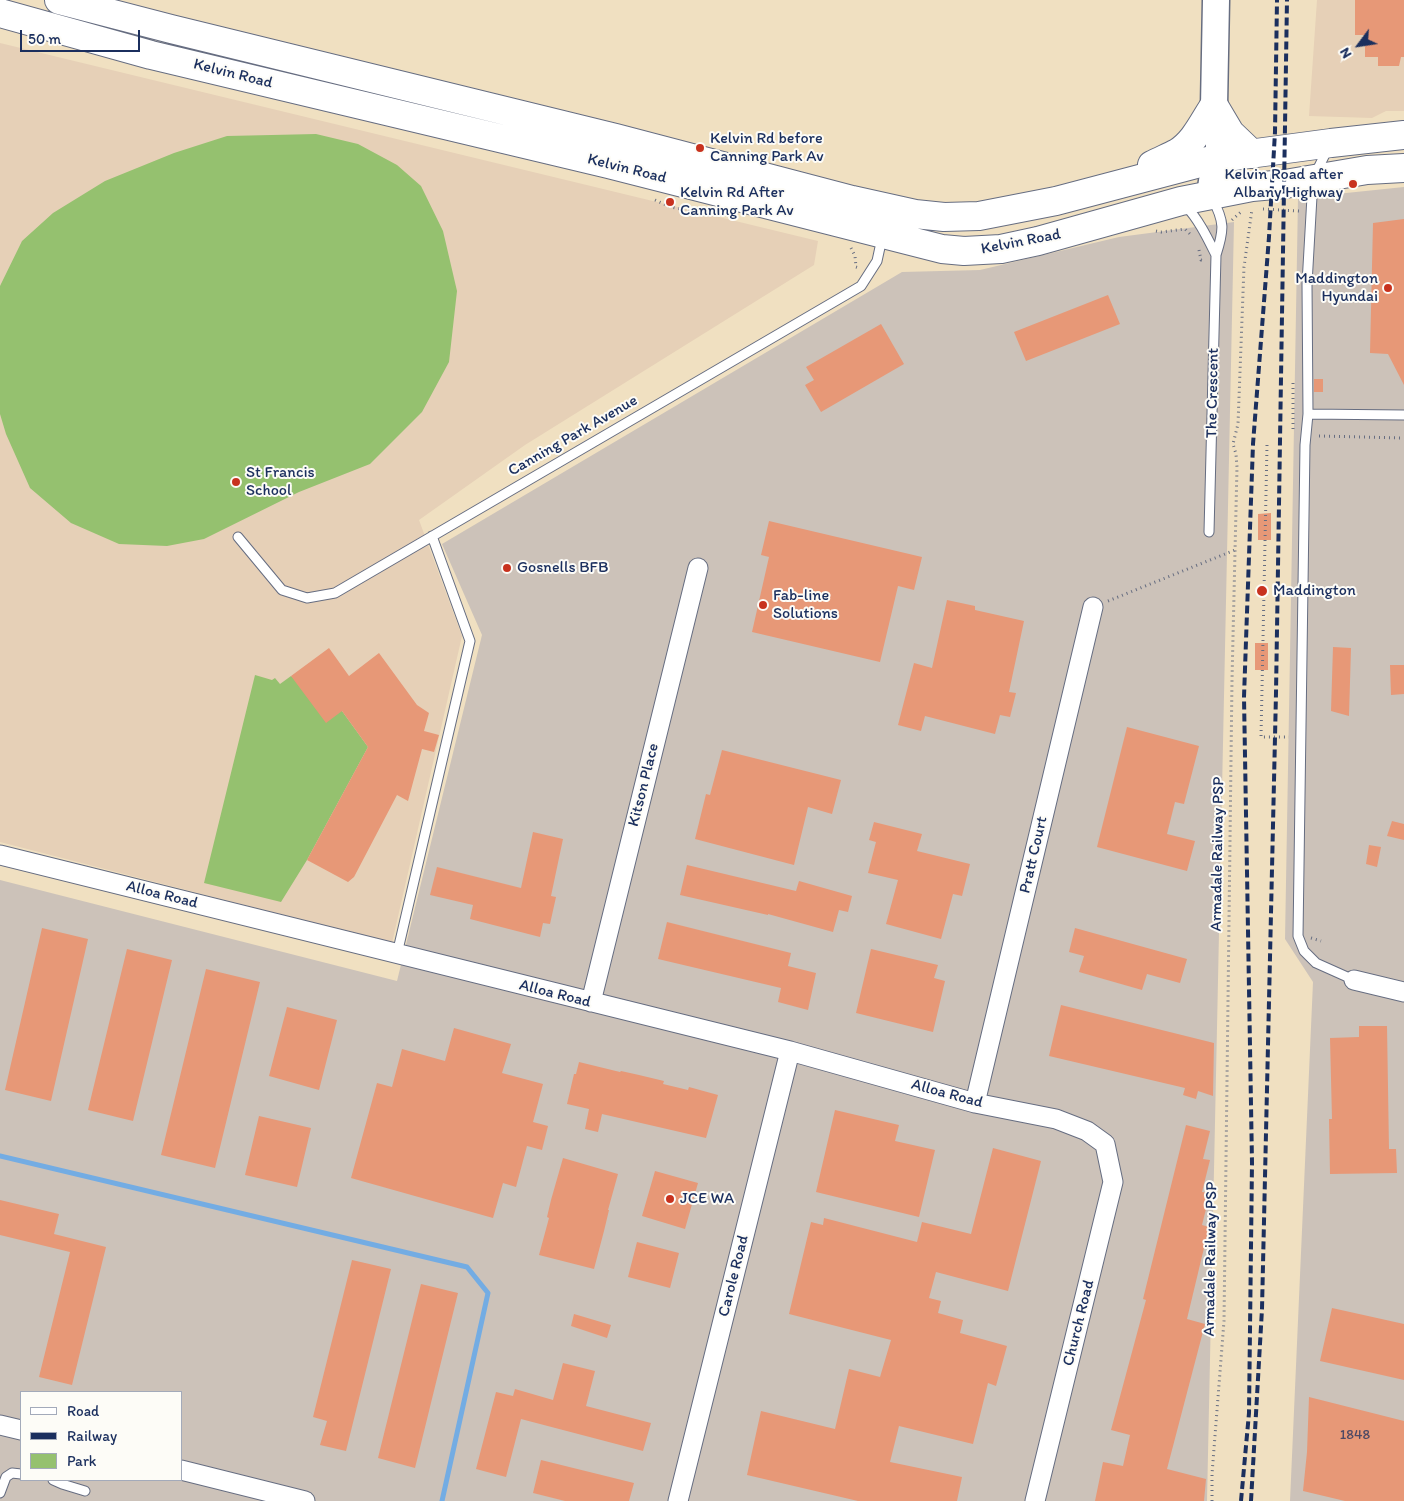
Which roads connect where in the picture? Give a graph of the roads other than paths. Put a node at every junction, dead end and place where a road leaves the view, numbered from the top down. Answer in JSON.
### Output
{"nodes":[{"id":1,"x":58,"y":0,"type":"edge"},
{"id":2,"x":1216,"y":0,"type":"edge"},
{"id":3,"x":1,"y":14,"type":"edge"},
{"id":4,"x":1214,"y":106,"type":"junction"},
{"id":5,"x":1404,"y":135,"type":"edge"},
{"id":6,"x":616,"y":138,"type":"junction"},
{"id":7,"x":1331,"y":143,"type":"junction"},
{"id":8,"x":1252,"y":154,"type":"junction"},
{"id":9,"x":1219,"y":158,"type":"junction"},
{"id":10,"x":608,"y":164,"type":"junction"},
{"id":11,"x":1404,"y":168,"type":"edge"},
{"id":12,"x":1314,"y":179,"type":"junction"},
{"id":13,"x":1128,"y":182,"type":"junction"},
{"id":14,"x":1210,"y":195,"type":"junction"},
{"id":15,"x":1181,"y":201,"type":"junction"},
{"id":16,"x":886,"y":221,"type":"junction"},
{"id":17,"x":1216,"y":255,"type":"junction"},
{"id":18,"x":1308,"y":414,"type":"junction"},
{"id":19,"x":1404,"y":415,"type":"edge"},
{"id":20,"x":1209,"y":532,"type":"dead end"},
{"id":21,"x":432,"y":536,"type":"junction"},
{"id":22,"x":238,"y":537,"type":"dead end"},
{"id":23,"x":698,"y":568,"type":"dead end"},
{"id":24,"x":1093,"y":607,"type":"road end"},
{"id":25,"x":0,"y":855,"type":"edge"},
{"id":26,"x":397,"y":954,"type":"junction"},
{"id":27,"x":1354,"y":980,"type":"joint"},
{"id":28,"x":1404,"y":992,"type":"edge"},
{"id":29,"x":591,"y":1002,"type":"junction"},
{"id":30,"x":790,"y":1051,"type":"junction"},
{"id":31,"x":975,"y":1103,"type":"junction"},
{"id":32,"x":1105,"y":1144,"type":"joint"},
{"id":33,"x":0,"y":1425,"type":"edge"},
{"id":34,"x":20,"y":1430,"type":"edge"},
{"id":35,"x":182,"y":1470,"type":"edge"},
{"id":36,"x":20,"y":1474,"type":"edge"},
{"id":37,"x":55,"y":1481,"type":"edge"},
{"id":38,"x":85,"y":1491,"type":"dead end"},
{"id":39,"x":0,"y":1493,"type":"edge"},
{"id":40,"x":305,"y":1501,"type":"edge"},
{"id":41,"x":678,"y":1501,"type":"edge"},
{"id":42,"x":1035,"y":1501,"type":"edge"}],
"edges":[{"from":1,"to":6,"type":"main road","name":"Kelvin Road"},
{"from":2,"to":4,"type":"main road"},
{"from":3,"to":10,"type":"main road","name":"Kelvin Road"},
{"from":4,"to":8,"type":"main road"},
{"from":4,"to":9,"type":"main road"},
{"from":4,"to":13,"type":"main road"},
{"from":5,"to":7,"type":"main road","name":"Kelvin Road"},
{"from":6,"to":10,"type":"main road"},
{"from":6,"to":16,"type":"main road","name":"Kelvin Road"},
{"from":7,"to":8,"type":"main road","name":"Kelvin Road"},
{"from":7,"to":12,"type":"lane"},
{"from":8,"to":9,"type":"main road","name":"Kelvin Road"},
{"from":9,"to":13,"type":"main road","name":"Kelvin Road"},
{"from":9,"to":14,"type":"main road"},
{"from":10,"to":16,"type":"main road","name":"Kelvin Road"},
{"from":11,"to":12,"type":"main road","name":"Kelvin Road"},
{"from":12,"to":14,"type":"main road","name":"Kelvin Road"},
{"from":12,"to":18,"type":"lane"},
{"from":13,"to":14,"type":"main road"},
{"from":13,"to":16,"type":"main road","name":"Kelvin Road"},
{"from":14,"to":15,"type":"main road","name":"Kelvin Road"},
{"from":14,"to":17,"type":"lane","name":"The Crescent"},
{"from":15,"to":16,"type":"main road","name":"Kelvin Road"},
{"from":15,"to":17,"type":"lane","name":"The Crescent"},
{"from":16,"to":21,"type":"lane","name":"Canning Park Avenue"},
{"from":17,"to":20,"type":"lane","name":"The Crescent"},
{"from":18,"to":19,"type":"lane"},
{"from":18,"to":27,"type":"lane"},
{"from":21,"to":22,"type":"lane","name":"Canning Park Avenue"},
{"from":21,"to":26,"type":"lane"},
{"from":23,"to":29,"type":"street","name":"Kitson Place"},
{"from":24,"to":31,"type":"street","name":"Pratt Court"},
{"from":25,"to":26,"type":"street","name":"Alloa Road"},
{"from":26,"to":29,"type":"street","name":"Alloa Road"},
{"from":27,"to":28,"type":"street"},
{"from":29,"to":30,"type":"street","name":"Alloa Road"},
{"from":30,"to":31,"type":"street","name":"Alloa Road"},
{"from":30,"to":41,"type":"street","name":"Carole Road"},
{"from":31,"to":32,"type":"street","name":"Alloa Road"},
{"from":32,"to":42,"type":"street","name":"Church Road"},
{"from":33,"to":34,"type":"street"},
{"from":35,"to":40,"type":"street"},
{"from":36,"to":39,"type":"lane"},
{"from":37,"to":38,"type":"lane"}]}
